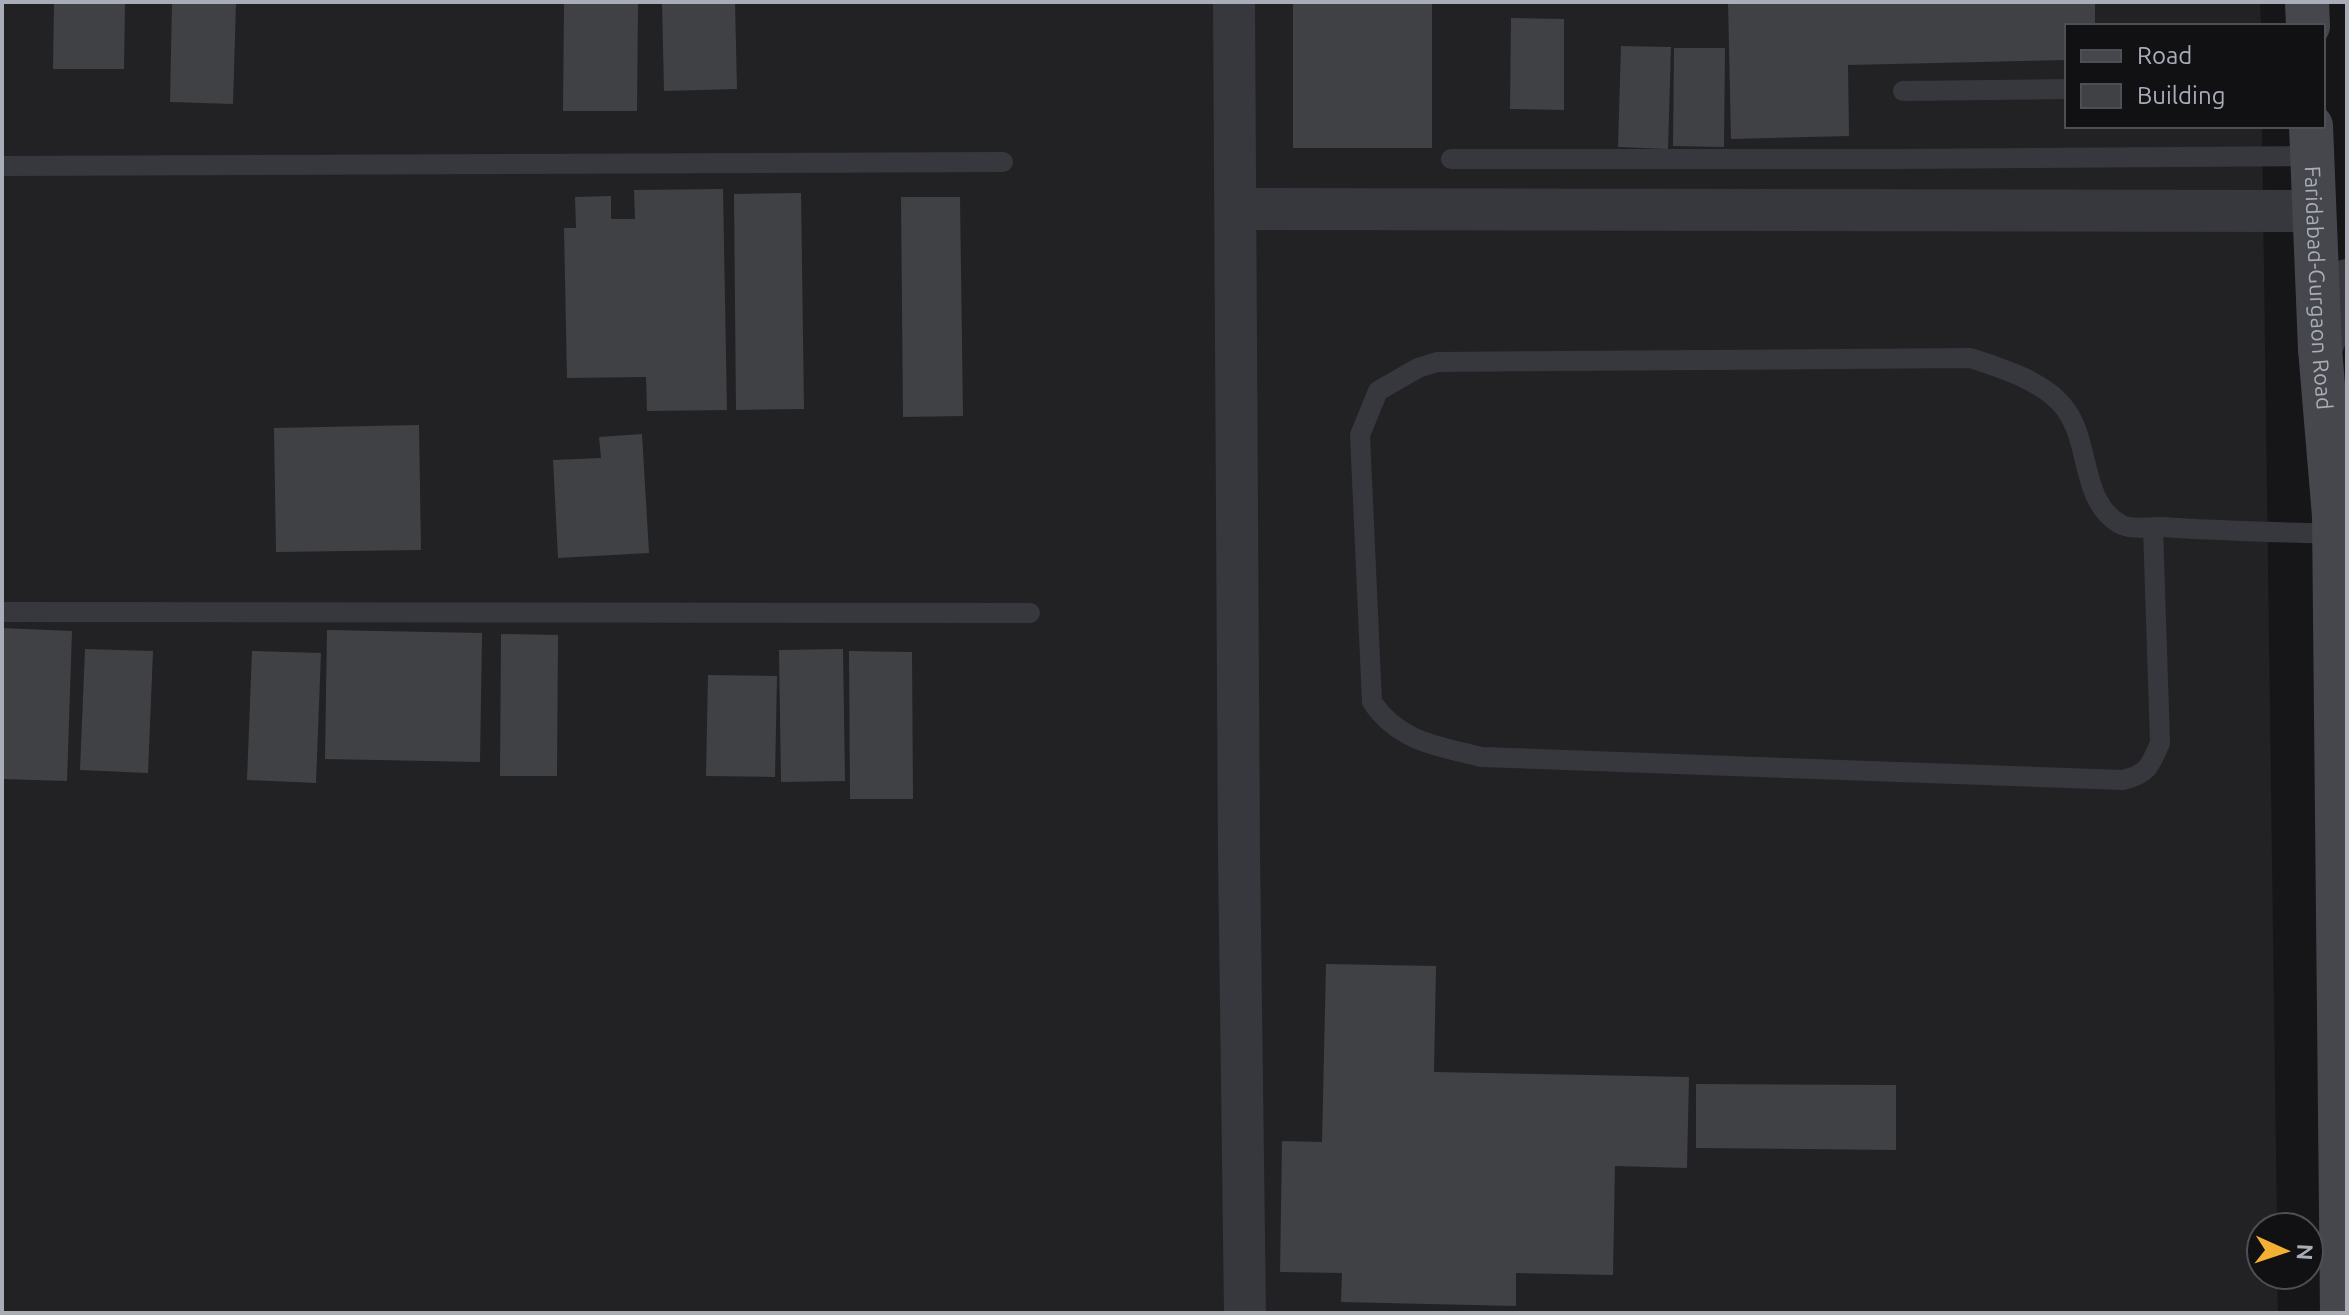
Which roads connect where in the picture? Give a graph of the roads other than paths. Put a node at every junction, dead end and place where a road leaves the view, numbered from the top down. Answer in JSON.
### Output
{"nodes":[{"id":1,"x":1234,"y":2,"type":"edge"},
{"id":2,"x":2307,"y":2,"type":"edge"},
{"id":3,"x":2308,"y":24,"type":"edge"},
{"id":4,"x":2065,"y":89,"type":"edge"},
{"id":5,"x":1903,"y":91,"type":"dead end"},
{"id":6,"x":2312,"y":141,"type":"edge"},
{"id":7,"x":1451,"y":159,"type":"dead end"},
{"id":8,"x":1003,"y":162,"type":"dead end"},
{"id":9,"x":2,"y":166,"type":"edge"},
{"id":10,"x":1236,"y":209,"type":"junction"},
{"id":11,"x":2314,"y":211,"type":"junction"},
{"id":12,"x":2347,"y":281,"type":"edge"},
{"id":13,"x":2320,"y":349,"type":"junction"},
{"id":14,"x":2153,"y":527,"type":"junction"},
{"id":15,"x":2334,"y":534,"type":"junction"},
{"id":16,"x":2,"y":612,"type":"edge"},
{"id":17,"x":1030,"y":613,"type":"dead end"},
{"id":18,"x":1245,"y":1313,"type":"edge"},
{"id":19,"x":2342,"y":1313,"type":"edge"}],
"edges":[{"from":1,"to":10,"type":"street"},
{"from":2,"to":3,"type":"main road"},
{"from":4,"to":5,"type":"lane"},
{"from":6,"to":7,"type":"lane"},
{"from":6,"to":11,"type":"main road","name":"Faridabad-Gurgaon Road"},
{"from":8,"to":9,"type":"lane"},
{"from":10,"to":11,"type":"street"},
{"from":10,"to":18,"type":"street"},
{"from":11,"to":13,"type":"main road","name":"Faridabad-Gurgaon Road"},
{"from":12,"to":13,"type":"street"},
{"from":13,"to":15,"type":"main road","name":"Faridabad-Gurgaon Road"},
{"from":14,"to":14,"type":"lane"},
{"from":14,"to":15,"type":"lane"},
{"from":15,"to":19,"type":"main road","name":"Faridabad-Gurgaon Road"},
{"from":16,"to":17,"type":"lane"}]}
